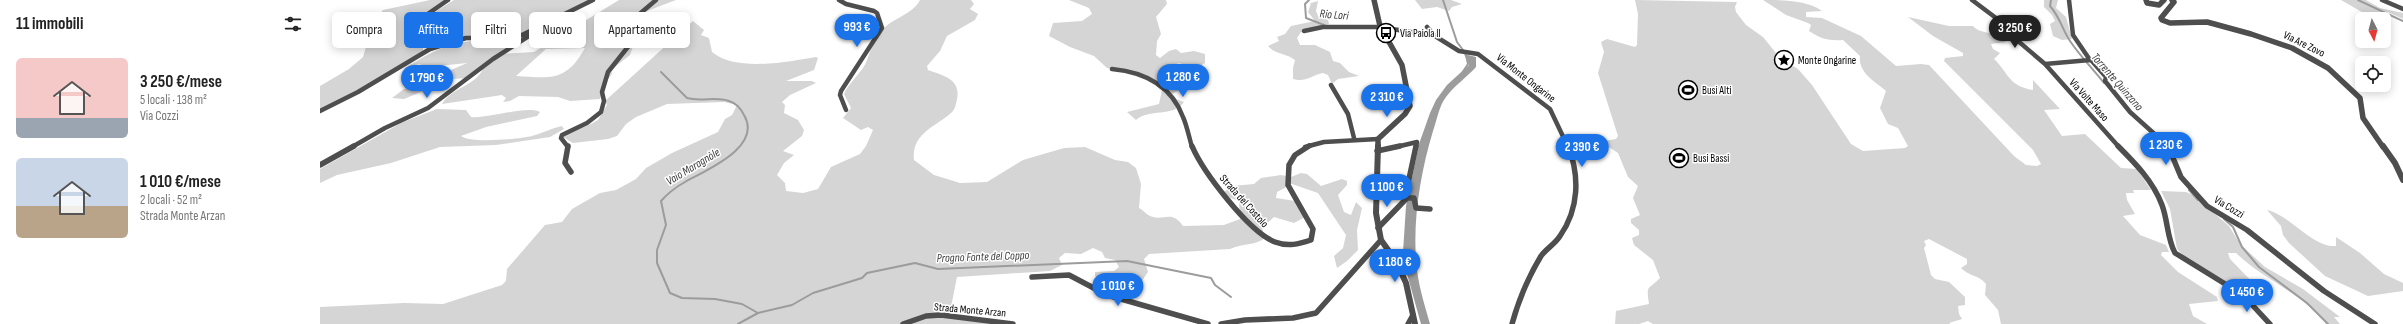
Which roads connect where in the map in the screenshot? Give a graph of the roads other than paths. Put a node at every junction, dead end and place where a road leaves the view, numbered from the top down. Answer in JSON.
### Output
{"nodes":[{"id":1,"x":448,"y":0,"type":"edge"},
{"id":2,"x":593,"y":0,"type":"edge"},
{"id":3,"x":656,"y":0,"type":"edge"},
{"id":4,"x":839,"y":0,"type":"edge"},
{"id":5,"x":1374,"y":0,"type":"edge"},
{"id":6,"x":1972,"y":0,"type":"edge"},
{"id":7,"x":2069,"y":0,"type":"edge"},
{"id":8,"x":2146,"y":0,"type":"edge"},
{"id":9,"x":2164,"y":0,"type":"edge"},
{"id":10,"x":2172,"y":0,"type":"edge"},
{"id":11,"x":2382,"y":0,"type":"edge"},
{"id":12,"x":2403,"y":9,"type":"edge"},
{"id":13,"x":570,"y":12,"type":"edge"},
{"id":14,"x":1380,"y":27,"type":"junction"},
{"id":15,"x":1427,"y":27,"type":"dead end"},
{"id":16,"x":1304,"y":31,"type":"dead end"},
{"id":17,"x":529,"y":32,"type":"edge"},
{"id":18,"x":529,"y":34,"type":"edge"},
{"id":19,"x":1435,"y":36,"type":"junction"},
{"id":20,"x":430,"y":49,"type":"junction"},
{"id":21,"x":2090,"y":60,"type":"junction"},
{"id":22,"x":2045,"y":64,"type":"junction"},
{"id":23,"x":1112,"y":69,"type":"dead end"},
{"id":24,"x":1331,"y":85,"type":"dead end"},
{"id":25,"x":846,"y":110,"type":"dead end"},
{"id":26,"x":320,"y":111,"type":"edge"},
{"id":27,"x":1354,"y":138,"type":"junction"},
{"id":28,"x":1378,"y":139,"type":"junction"},
{"id":29,"x":1377,"y":151,"type":"junction"},
{"id":30,"x":320,"y":166,"type":"edge"},
{"id":31,"x":571,"y":172,"type":"dead end"},
{"id":32,"x":2403,"y":180,"type":"edge"},
{"id":33,"x":1406,"y":193,"type":"dead end"},
{"id":34,"x":1430,"y":210,"type":"dead end"},
{"id":35,"x":1378,"y":228,"type":"junction"},
{"id":36,"x":1381,"y":240,"type":"junction"},
{"id":37,"x":1032,"y":277,"type":"dead end"},
{"id":38,"x":1413,"y":315,"type":"junction"},
{"id":39,"x":903,"y":324,"type":"edge"},
{"id":40,"x":1013,"y":324,"type":"edge"},
{"id":41,"x":1208,"y":324,"type":"edge"},
{"id":42,"x":1221,"y":324,"type":"edge"},
{"id":43,"x":1277,"y":324,"type":"edge"},
{"id":44,"x":1408,"y":324,"type":"edge"},
{"id":45,"x":1415,"y":324,"type":"edge"},
{"id":46,"x":1512,"y":324,"type":"edge"},
{"id":47,"x":2270,"y":324,"type":"edge"},
{"id":48,"x":2375,"y":324,"type":"edge"}],
"edges":[{"from":1,"to":20,"type":"street"},
{"from":2,"to":13,"type":"street"},
{"from":3,"to":31,"type":"street"},
{"from":4,"to":25,"type":"street"},
{"from":5,"to":14,"type":"street"},
{"from":6,"to":22,"type":"street"},
{"from":7,"to":21,"type":"street","name":"Via Cozzi"},
{"from":8,"to":9,"type":"street"},
{"from":10,"to":32,"type":"street","name":"Via Are Zovo"},
{"from":11,"to":12,"type":"street"},
{"from":14,"to":16,"type":"street","name":"Via Monte Ongarine"},
{"from":14,"to":19,"type":"street","name":"Via Monte Ongarine"},
{"from":14,"to":28,"type":"street"},
{"from":15,"to":19,"type":"street"},
{"from":17,"to":20,"type":"street"},
{"from":18,"to":30,"type":"street"},
{"from":19,"to":46,"type":"street","name":"Via Monte Ongarine"},
{"from":20,"to":26,"type":"street"},
{"from":21,"to":22,"type":"street"},
{"from":21,"to":48,"type":"street","name":"Via Cozzi"},
{"from":22,"to":47,"type":"street","name":"Via Volte Maso"},
{"from":23,"to":27,"type":"street","name":"Strada del Costolo"},
{"from":24,"to":27,"type":"street"},
{"from":27,"to":28,"type":"street","name":"Strada del Costolo"},
{"from":28,"to":29,"type":"street"},
{"from":29,"to":33,"type":"street"},
{"from":29,"to":35,"type":"street"},
{"from":34,"to":35,"type":"street"},
{"from":35,"to":36,"type":"street"},
{"from":36,"to":38,"type":"street"},
{"from":36,"to":43,"type":"street"},
{"from":37,"to":41,"type":"street"},
{"from":38,"to":44,"type":"street"},
{"from":38,"to":45,"type":"street"},
{"from":39,"to":40,"type":"street","name":"Strada Monte Arzan"},
{"from":42,"to":43,"type":"street"}]}
